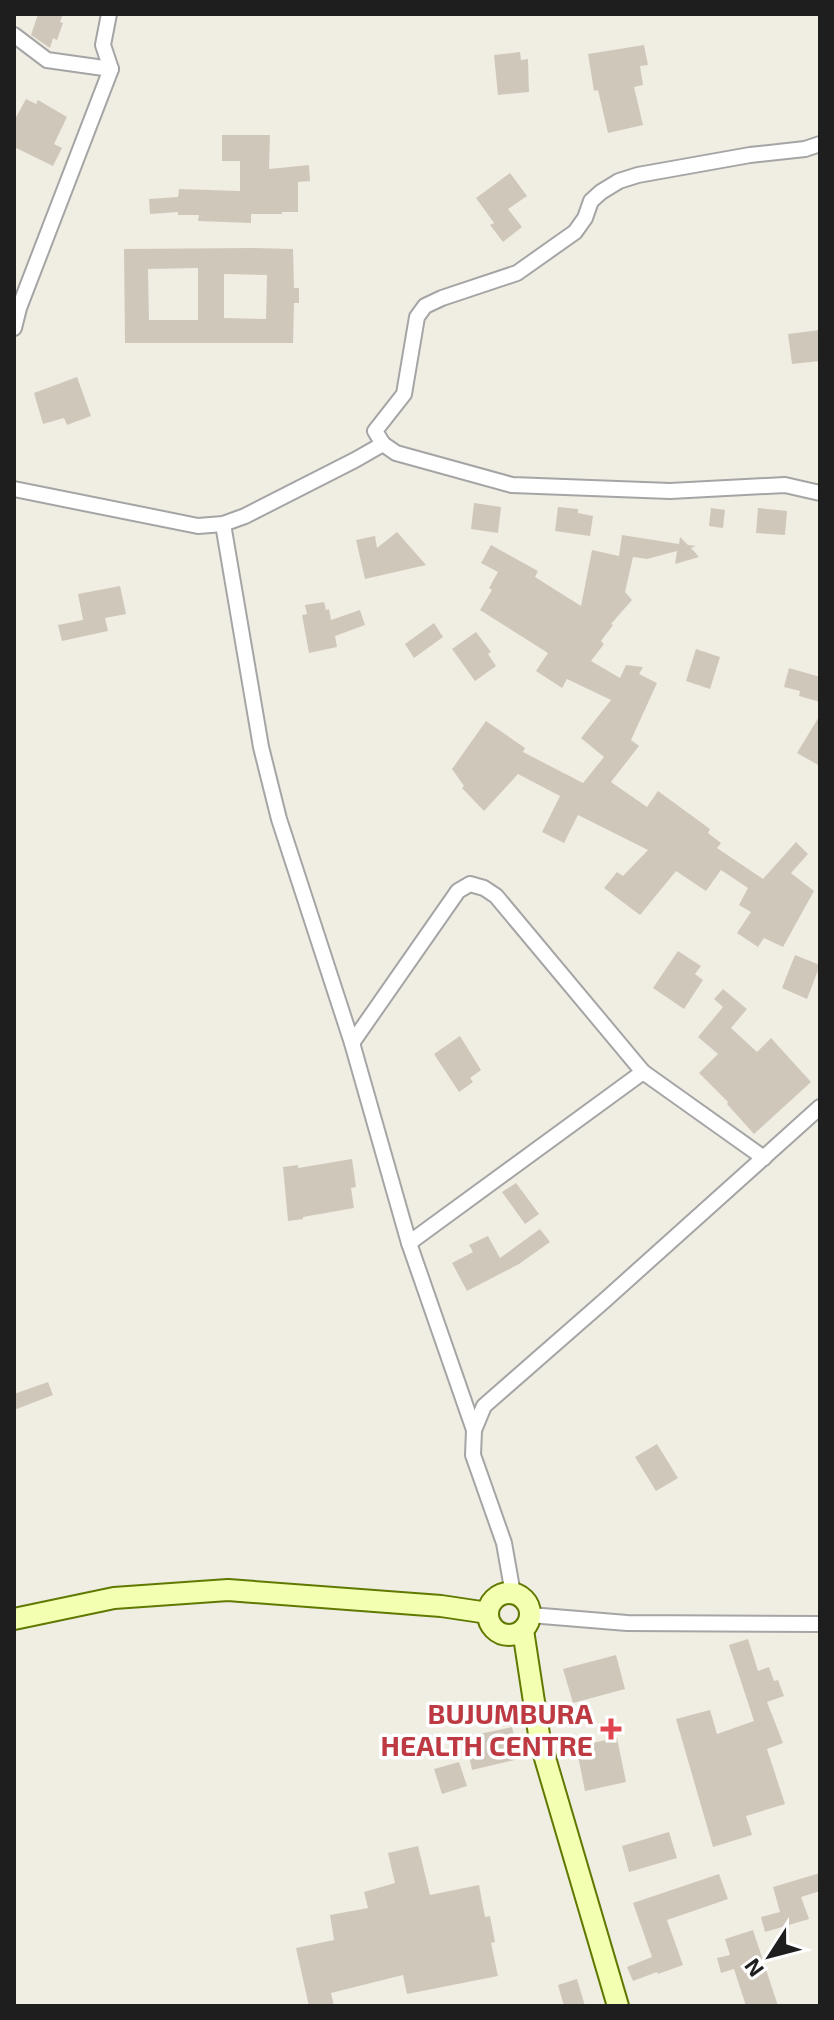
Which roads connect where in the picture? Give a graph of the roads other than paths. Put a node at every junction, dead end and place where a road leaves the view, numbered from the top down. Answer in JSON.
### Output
{"nodes":[{"id":1,"x":109,"y":14,"type":"edge"},
{"id":2,"x":14,"y":35,"type":"edge"},
{"id":3,"x":111,"y":69,"type":"junction"},
{"id":4,"x":820,"y":144,"type":"edge"},
{"id":5,"x":14,"y":328,"type":"edge"},
{"id":6,"x":383,"y":444,"type":"junction"},
{"id":7,"x":14,"y":489,"type":"edge"},
{"id":8,"x":820,"y":493,"type":"edge"},
{"id":9,"x":223,"y":524,"type":"junction"},
{"id":10,"x":352,"y":1043,"type":"junction"},
{"id":11,"x":643,"y":1072,"type":"junction"},
{"id":12,"x":820,"y":1107,"type":"edge"},
{"id":13,"x":764,"y":1158,"type":"junction"},
{"id":14,"x":409,"y":1243,"type":"junction"},
{"id":15,"x":474,"y":1430,"type":"junction"},
{"id":16,"x":513,"y":1594,"type":"junction"},
{"id":17,"x":488,"y":1613,"type":"junction"},
{"id":18,"x":14,"y":1619,"type":"edge"},
{"id":19,"x":526,"y":1622,"type":"junction"},
{"id":20,"x":820,"y":1624,"type":"edge"},
{"id":21,"x":618,"y":2006,"type":"edge"}],
"edges":[{"from":1,"to":3,"type":"street"},
{"from":2,"to":3,"type":"street"},
{"from":3,"to":5,"type":"street"},
{"from":4,"to":6,"type":"street"},
{"from":6,"to":8,"type":"street"},
{"from":6,"to":9,"type":"street"},
{"from":7,"to":9,"type":"street"},
{"from":9,"to":10,"type":"street"},
{"from":10,"to":11,"type":"street"},
{"from":10,"to":14,"type":"street"},
{"from":11,"to":13,"type":"street"},
{"from":11,"to":14,"type":"street"},
{"from":12,"to":13,"type":"street"},
{"from":13,"to":15,"type":"street"},
{"from":14,"to":15,"type":"street"},
{"from":15,"to":16,"type":"street"},
{"from":16,"to":17,"type":"street"},
{"from":16,"to":19,"type":"street"},
{"from":17,"to":18,"type":"street"},
{"from":17,"to":19,"type":"street"},
{"from":19,"to":20,"type":"street"},
{"from":19,"to":21,"type":"street"}]}
